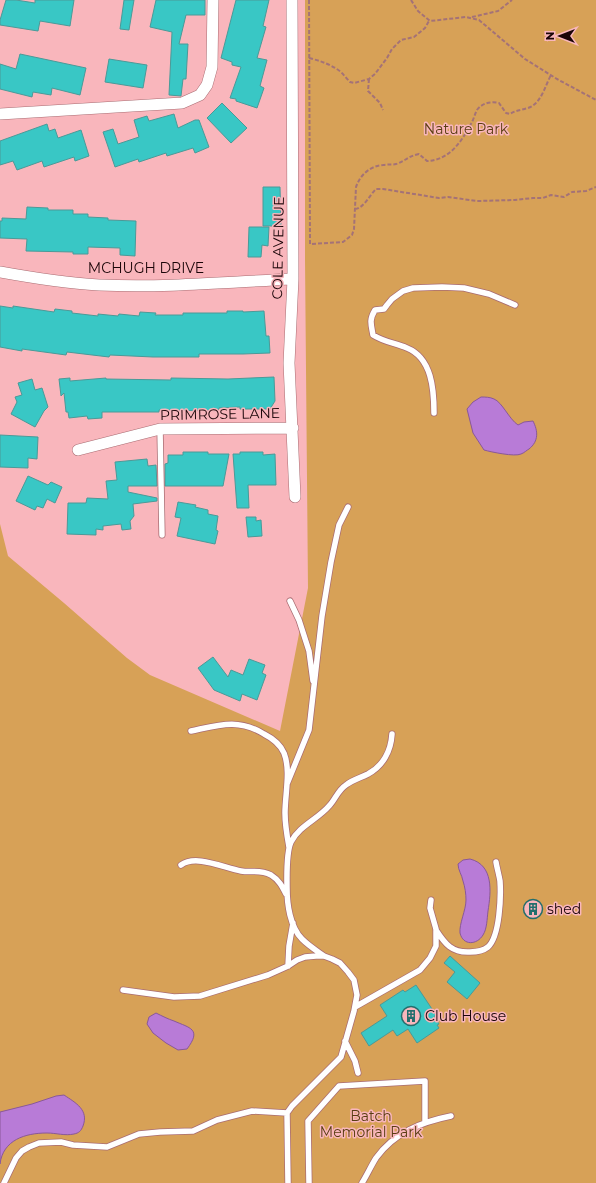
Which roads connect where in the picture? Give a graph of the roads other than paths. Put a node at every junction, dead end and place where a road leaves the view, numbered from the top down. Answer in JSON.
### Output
{"nodes":[{"id":1,"x":213,"y":0,"type":"edge"},
{"id":2,"x":292,"y":0,"type":"edge"},
{"id":3,"x":0,"y":114,"type":"edge"},
{"id":4,"x":0,"y":272,"type":"edge"},
{"id":5,"x":293,"y":280,"type":"junction"},
{"id":6,"x":515,"y":305,"type":"dead end"},
{"id":7,"x":434,"y":413,"type":"dead end"},
{"id":8,"x":293,"y":428,"type":"junction"},
{"id":9,"x":160,"y":429,"type":"junction"},
{"id":10,"x":78,"y":450,"type":"dead end"},
{"id":11,"x":295,"y":497,"type":"dead end"},
{"id":12,"x":348,"y":507,"type":"dead end"},
{"id":13,"x":162,"y":535,"type":"dead end"},
{"id":14,"x":290,"y":601,"type":"dead end"},
{"id":15,"x":314,"y":687,"type":"junction"},
{"id":16,"x":190,"y":731,"type":"dead end"},
{"id":17,"x":392,"y":734,"type":"dead end"},
{"id":18,"x":287,"y":784,"type":"junction"},
{"id":19,"x":290,"y":849,"type":"junction"},
{"id":20,"x":496,"y":862,"type":"dead end"},
{"id":21,"x":181,"y":865,"type":"dead end"},
{"id":22,"x":287,"y":896,"type":"junction"},
{"id":23,"x":431,"y":900,"type":"dead end"},
{"id":24,"x":293,"y":922,"type":"junction"},
{"id":25,"x":436,"y":929,"type":"junction"},
{"id":26,"x":324,"y":956,"type":"junction"},
{"id":27,"x":288,"y":966,"type":"junction"},
{"id":28,"x":123,"y":990,"type":"dead end"},
{"id":29,"x":355,"y":1007,"type":"junction"},
{"id":30,"x":345,"y":1041,"type":"junction"},
{"id":31,"x":358,"y":1073,"type":"dead end"},
{"id":32,"x":287,"y":1113,"type":"junction"},
{"id":33,"x":450,"y":1116,"type":"dead end"},
{"id":34,"x":425,"y":1123,"type":"junction"},
{"id":35,"x":4,"y":1183,"type":"edge"},
{"id":36,"x":288,"y":1183,"type":"edge"},
{"id":37,"x":309,"y":1183,"type":"edge"},
{"id":38,"x":362,"y":1183,"type":"edge"}],
"edges":[{"from":1,"to":3,"type":"street"},
{"from":2,"to":5,"type":"street","name":"COLE AVENUE"},
{"from":4,"to":5,"type":"street","name":"MCHUGH DRIVE"},
{"from":5,"to":8,"type":"street","name":"COLE AVENUE"},
{"from":6,"to":7,"type":"lane"},
{"from":8,"to":9,"type":"street","name":"PRIMROSE LANE"},
{"from":8,"to":11,"type":"street","name":"COLE AVENUE"},
{"from":9,"to":10,"type":"street","name":"PRIMROSE LANE"},
{"from":9,"to":13,"type":"lane"},
{"from":12,"to":15,"type":"lane"},
{"from":14,"to":15,"type":"lane"},
{"from":15,"to":18,"type":"lane"},
{"from":16,"to":18,"type":"lane"},
{"from":17,"to":19,"type":"lane"},
{"from":18,"to":19,"type":"lane"},
{"from":19,"to":22,"type":"lane"},
{"from":20,"to":25,"type":"lane"},
{"from":21,"to":22,"type":"lane"},
{"from":22,"to":24,"type":"lane"},
{"from":23,"to":25,"type":"lane"},
{"from":24,"to":26,"type":"lane"},
{"from":24,"to":27,"type":"lane"},
{"from":25,"to":29,"type":"lane"},
{"from":26,"to":27,"type":"lane"},
{"from":26,"to":29,"type":"lane"},
{"from":27,"to":28,"type":"lane"},
{"from":29,"to":30,"type":"lane"},
{"from":30,"to":31,"type":"lane"},
{"from":30,"to":32,"type":"lane"},
{"from":32,"to":35,"type":"lane"},
{"from":32,"to":36,"type":"lane"},
{"from":33,"to":34,"type":"lane"},
{"from":34,"to":37,"type":"lane"},
{"from":34,"to":38,"type":"lane"}]}
